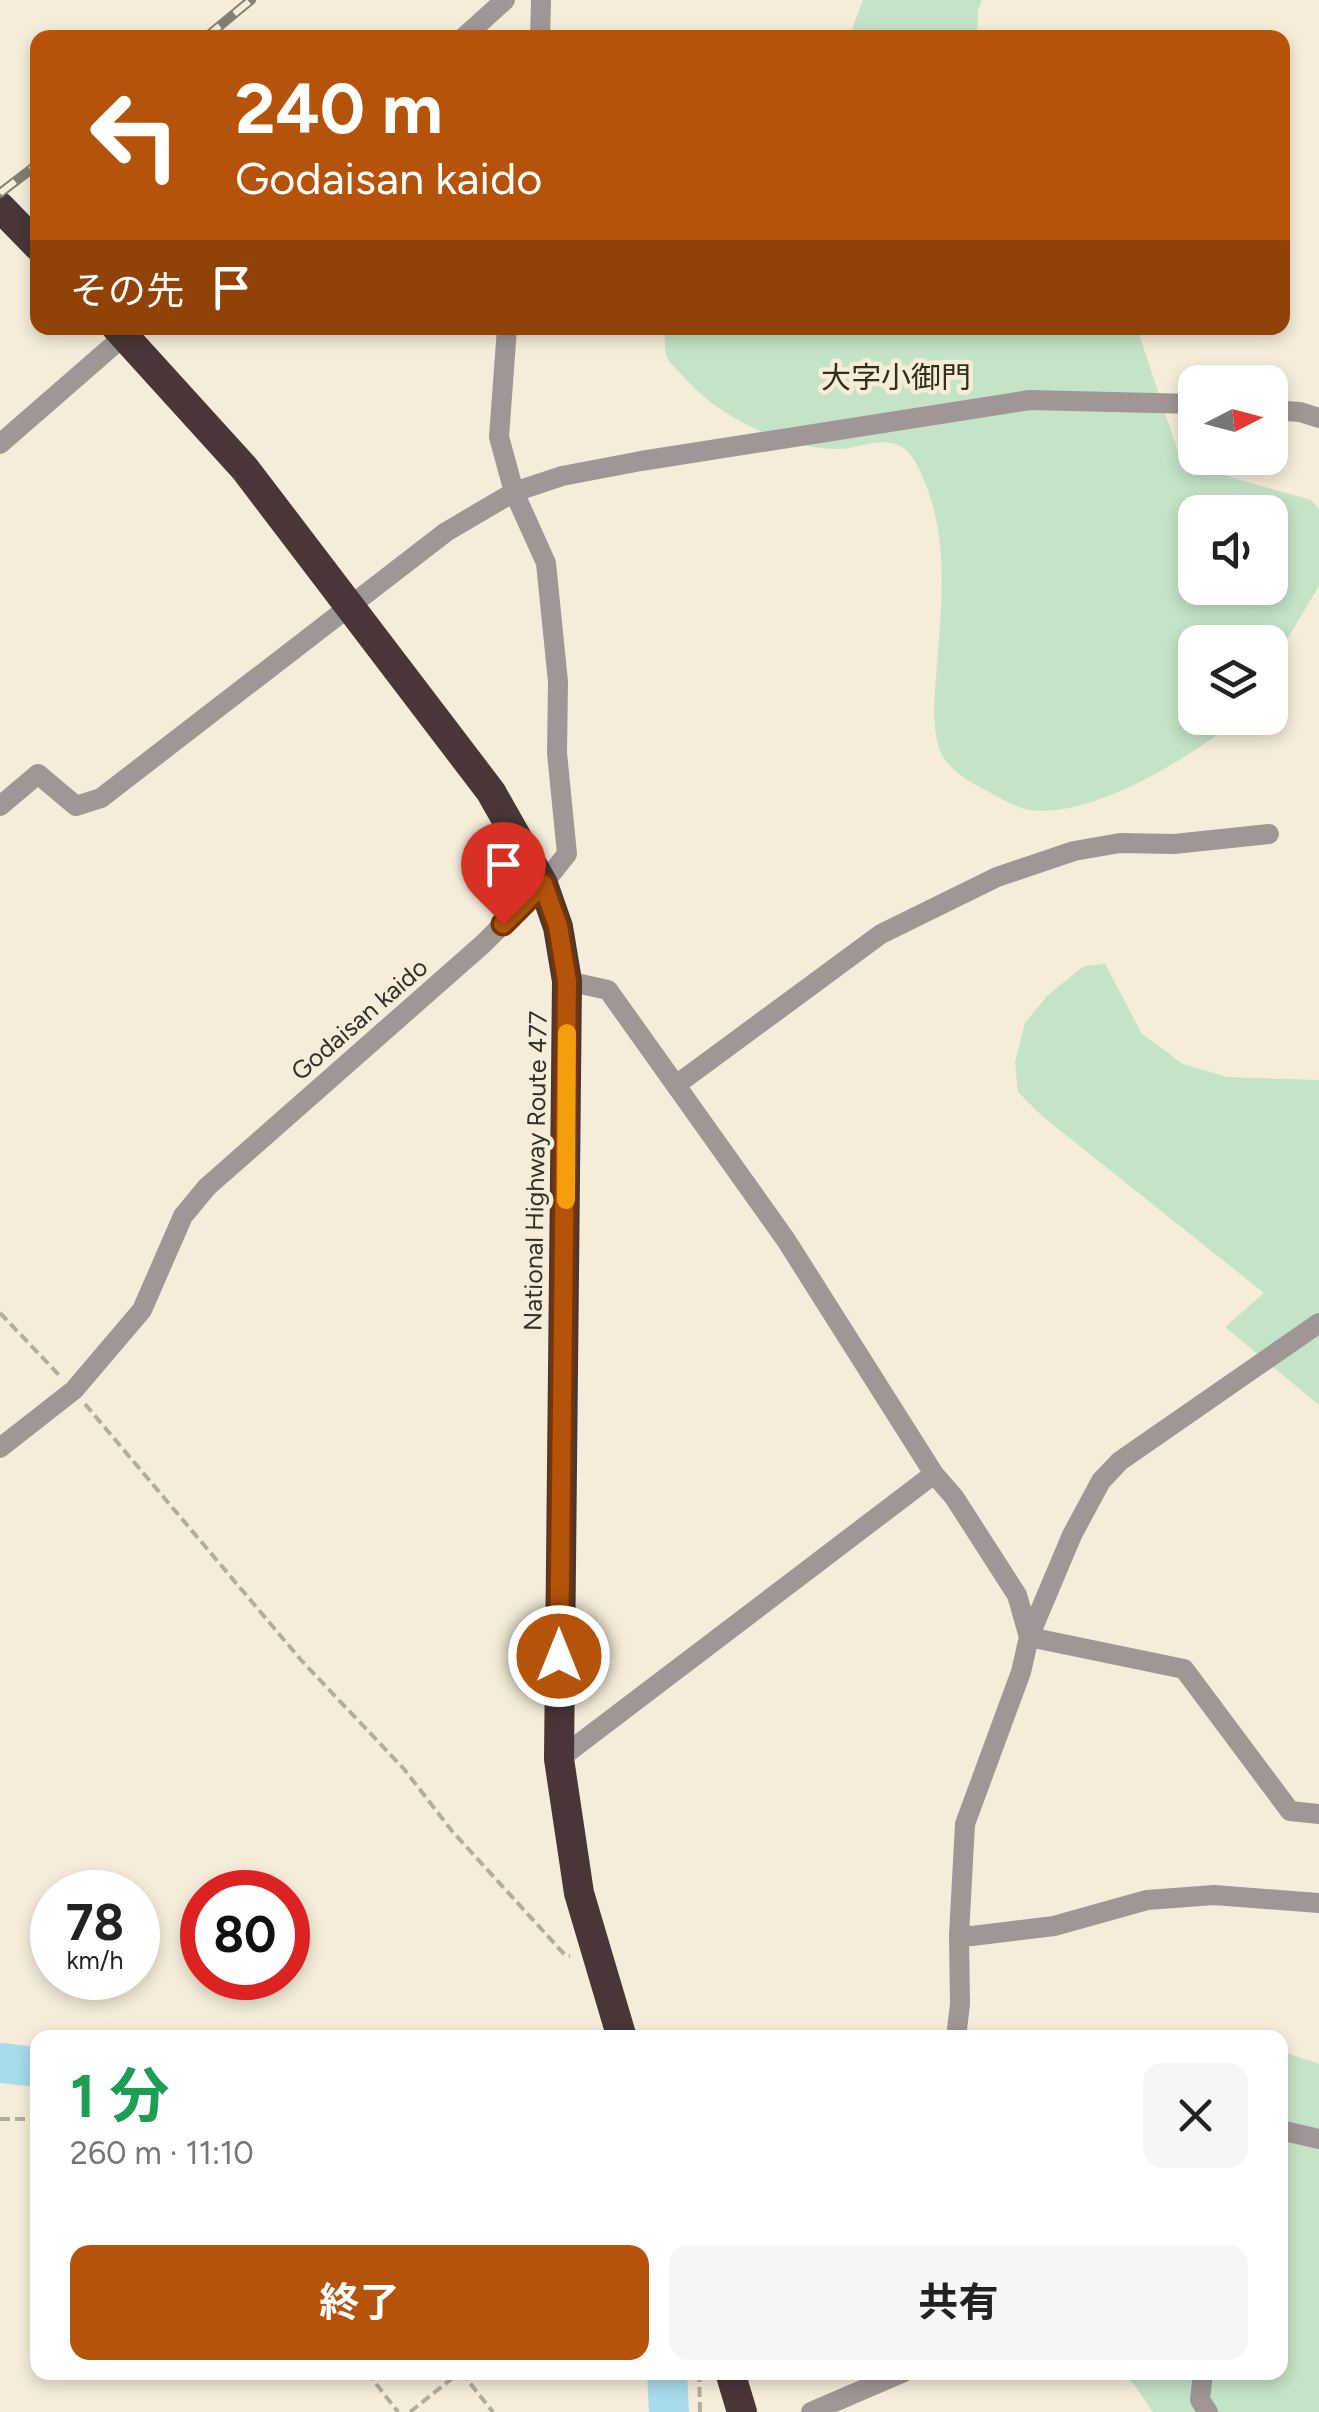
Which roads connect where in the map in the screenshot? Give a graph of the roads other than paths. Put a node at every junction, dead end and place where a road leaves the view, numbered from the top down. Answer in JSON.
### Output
{"nodes":[{"id":1,"x":505,"y":0,"type":"edge"},
{"id":2,"x":541,"y":0,"type":"edge"},
{"id":3,"x":471,"y":30,"type":"edge"},
{"id":4,"x":540,"y":30,"type":"edge"},
{"id":5,"x":0,"y":208,"type":"edge"},
{"id":6,"x":30,"y":238,"type":"edge"},
{"id":7,"x":120,"y":335,"type":"edge"},
{"id":8,"x":129,"y":335,"type":"edge"},
{"id":9,"x":506,"y":335,"type":"edge"},
{"id":10,"x":1178,"y":404,"type":"edge"},
{"id":11,"x":1288,"y":411,"type":"edge"},
{"id":12,"x":1319,"y":418,"type":"edge"},
{"id":13,"x":0,"y":444,"type":"edge"},
{"id":14,"x":514,"y":492,"type":"junction"},
{"id":15,"x":349,"y":605,"type":"junction"},
{"id":16,"x":0,"y":806,"type":"edge"},
{"id":17,"x":1269,"y":834,"type":"dead end"},
{"id":18,"x":543,"y":884,"type":"junction"},
{"id":19,"x":567,"y":981,"type":"junction"},
{"id":20,"x":676,"y":1085,"type":"junction"},
{"id":21,"x":1319,"y":1323,"type":"edge"},
{"id":22,"x":0,"y":1448,"type":"edge"},
{"id":23,"x":934,"y":1474,"type":"junction"},
{"id":24,"x":1029,"y":1638,"type":"junction"},
{"id":25,"x":560,"y":1759,"type":"junction"},
{"id":26,"x":1319,"y":1814,"type":"edge"},
{"id":27,"x":1319,"y":1903,"type":"edge"},
{"id":28,"x":959,"y":1935,"type":"junction"},
{"id":29,"x":619,"y":2030,"type":"edge"},
{"id":30,"x":957,"y":2030,"type":"edge"},
{"id":31,"x":1288,"y":2132,"type":"edge"},
{"id":32,"x":1319,"y":2139,"type":"edge"},
{"id":33,"x":732,"y":2380,"type":"edge"},
{"id":34,"x":885,"y":2380,"type":"edge"},
{"id":35,"x":1203,"y":2380,"type":"edge"},
{"id":36,"x":742,"y":2412,"type":"edge"},
{"id":37,"x":811,"y":2412,"type":"edge"},
{"id":38,"x":1208,"y":2412,"type":"edge"}],
"edges":[{"from":1,"to":3,"type":"street"},
{"from":2,"to":4,"type":"street"},
{"from":5,"to":6,"type":"highway"},
{"from":7,"to":13,"type":"street"},
{"from":8,"to":15,"type":"highway","name":"National Highway Route 477"},
{"from":9,"to":14,"type":"street","name":"Godaisan kaido"},
{"from":10,"to":14,"type":"street"},
{"from":11,"to":12,"type":"street"},
{"from":14,"to":15,"type":"street"},
{"from":14,"to":18,"type":"street","name":"Godaisan kaido"},
{"from":15,"to":16,"type":"street"},
{"from":15,"to":18,"type":"highway","name":"National Highway Route 477"},
{"from":17,"to":20,"type":"street"},
{"from":18,"to":19,"type":"highway","name":"National Highway Route 477"},
{"from":18,"to":22,"type":"street","name":"Godaisan kaido"},
{"from":19,"to":20,"type":"street"},
{"from":19,"to":25,"type":"highway","name":"National Highway Route 477"},
{"from":20,"to":23,"type":"street"},
{"from":21,"to":24,"type":"street"},
{"from":23,"to":24,"type":"street"},
{"from":23,"to":25,"type":"street"},
{"from":24,"to":26,"type":"street"},
{"from":24,"to":28,"type":"street"},
{"from":25,"to":29,"type":"highway","name":"National Highway Route 477"},
{"from":27,"to":28,"type":"street"},
{"from":28,"to":30,"type":"street"},
{"from":31,"to":32,"type":"street"},
{"from":33,"to":36,"type":"highway"},
{"from":34,"to":37,"type":"street"},
{"from":35,"to":38,"type":"street"}]}
